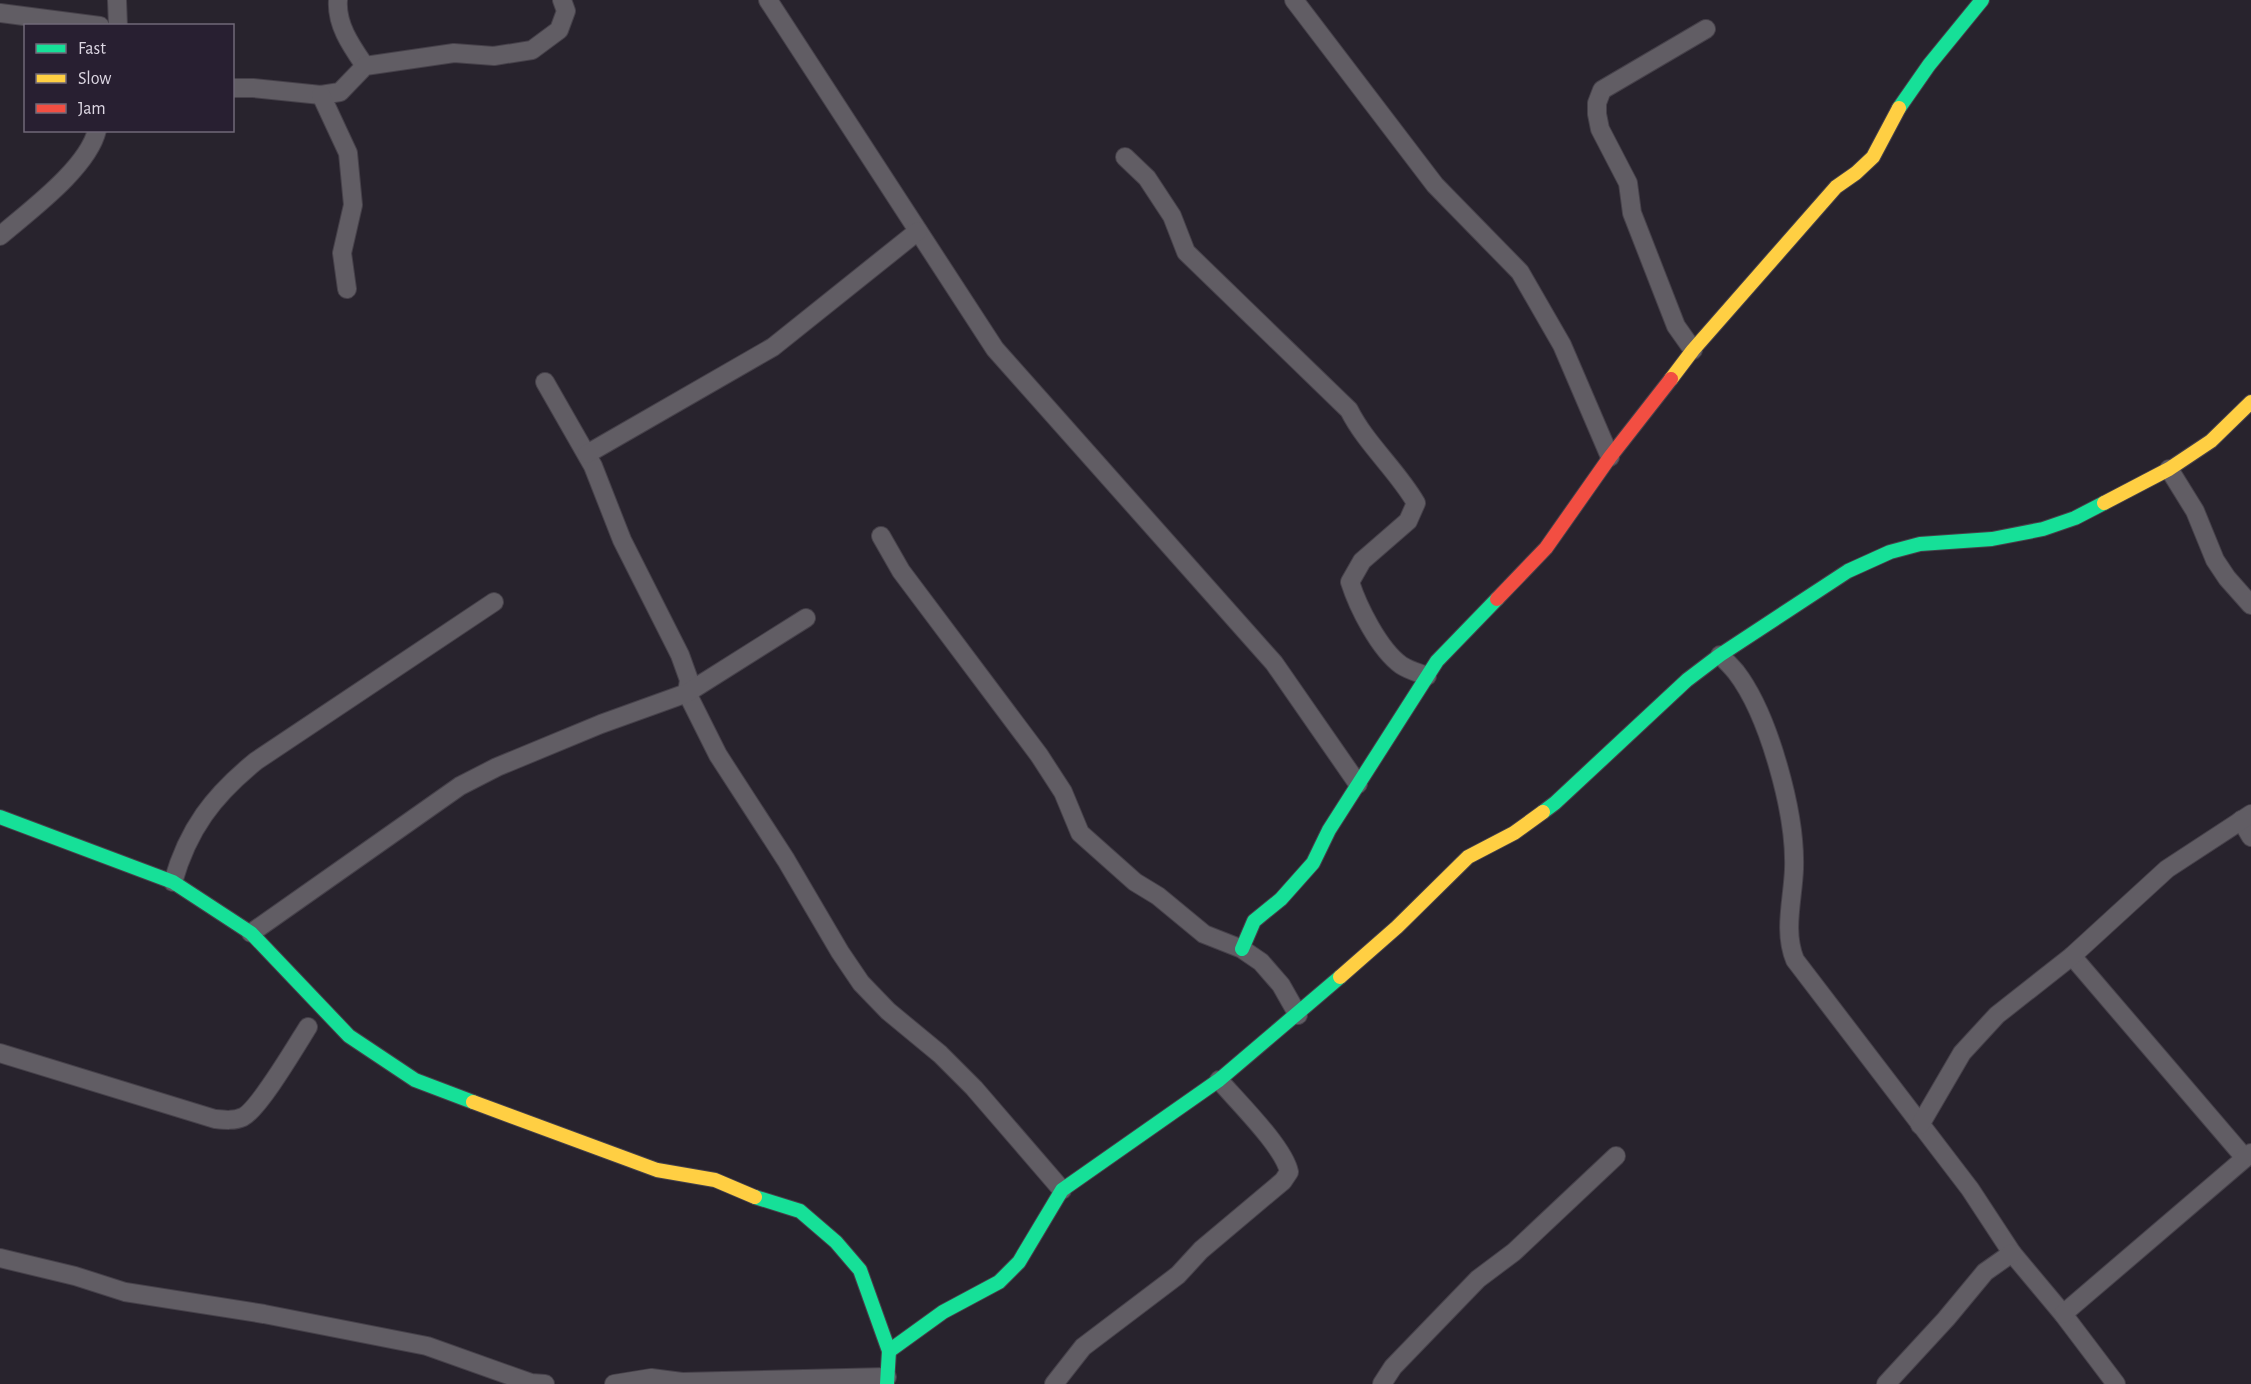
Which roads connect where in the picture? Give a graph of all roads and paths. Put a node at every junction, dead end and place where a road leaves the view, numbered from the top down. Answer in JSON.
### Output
{"nodes":[{"id":1,"x":117,"y":0,"type":"edge"},
{"id":2,"x":338,"y":0,"type":"edge"},
{"id":3,"x":562,"y":0,"type":"edge"},
{"id":4,"x":768,"y":0,"type":"edge"},
{"id":5,"x":1294,"y":0,"type":"edge"},
{"id":6,"x":1982,"y":0,"type":"edge"},
{"id":7,"x":0,"y":13,"type":"edge"},
{"id":8,"x":85,"y":24,"type":"edge"},
{"id":9,"x":118,"y":24,"type":"edge"},
{"id":10,"x":1706,"y":29,"type":"dead end"},
{"id":11,"x":365,"y":66,"type":"junction"},
{"id":12,"x":234,"y":88,"type":"edge"},
{"id":13,"x":321,"y":95,"type":"junction"},
{"id":14,"x":97,"y":132,"type":"edge"},
{"id":15,"x":1125,"y":157,"type":"dead end"},
{"id":16,"x":918,"y":231,"type":"junction"},
{"id":17,"x":0,"y":236,"type":"edge"},
{"id":18,"x":347,"y":289,"type":"dead end"},
{"id":19,"x":1693,"y":350,"type":"junction"},
{"id":20,"x":545,"y":382,"type":"dead end"},
{"id":21,"x":2251,"y":402,"type":"edge"},
{"id":22,"x":587,"y":454,"type":"junction"},
{"id":23,"x":1610,"y":457,"type":"junction"},
{"id":24,"x":2169,"y":469,"type":"junction"},
{"id":25,"x":881,"y":536,"type":"dead end"},
{"id":26,"x":494,"y":602,"type":"dead end"},
{"id":27,"x":2251,"y":605,"type":"edge"},
{"id":28,"x":806,"y":618,"type":"dead end"},
{"id":29,"x":1720,"y":655,"type":"junction"},
{"id":30,"x":1427,"y":676,"type":"junction"},
{"id":31,"x":687,"y":693,"type":"junction"},
{"id":32,"x":1358,"y":784,"type":"junction"},
{"id":33,"x":0,"y":817,"type":"edge"},
{"id":34,"x":2246,"y":817,"type":"edge"},
{"id":35,"x":2251,"y":837,"type":"edge"},
{"id":36,"x":173,"y":882,"type":"junction"},
{"id":37,"x":251,"y":933,"type":"junction"},
{"id":38,"x":1242,"y":949,"type":"junction"},
{"id":39,"x":2072,"y":956,"type":"junction"},
{"id":40,"x":1298,"y":1015,"type":"junction"},
{"id":41,"x":308,"y":1027,"type":"dead end"},
{"id":42,"x":0,"y":1053,"type":"edge"},
{"id":43,"x":1219,"y":1080,"type":"junction"},
{"id":44,"x":1920,"y":1125,"type":"junction"},
{"id":45,"x":2248,"y":1155,"type":"edge"},
{"id":46,"x":1616,"y":1156,"type":"dead end"},
{"id":47,"x":1062,"y":1190,"type":"junction"},
{"id":48,"x":2012,"y":1253,"type":"junction"},
{"id":49,"x":0,"y":1258,"type":"edge"},
{"id":50,"x":2063,"y":1314,"type":"junction"},
{"id":51,"x":889,"y":1351,"type":"junction"},
{"id":52,"x":887,"y":1381,"type":"edge"},
{"id":53,"x":1056,"y":1383,"type":"edge"},
{"id":54,"x":545,"y":1384,"type":"edge"},
{"id":55,"x":614,"y":1384,"type":"edge"},
{"id":56,"x":1382,"y":1384,"type":"edge"},
{"id":57,"x":1886,"y":1384,"type":"edge"},
{"id":58,"x":2116,"y":1384,"type":"edge"}],
"edges":[{"from":1,"to":9,"type":"street"},
{"from":2,"to":11,"type":"street"},
{"from":3,"to":11,"type":"street"},
{"from":4,"to":16,"type":"street"},
{"from":5,"to":23,"type":"street"},
{"from":6,"to":19,"type":"street"},
{"from":7,"to":8,"type":"street"},
{"from":10,"to":19,"type":"street"},
{"from":11,"to":13,"type":"street"},
{"from":12,"to":13,"type":"street"},
{"from":13,"to":18,"type":"street"},
{"from":14,"to":17,"type":"street"},
{"from":15,"to":30,"type":"street"},
{"from":16,"to":22,"type":"street"},
{"from":16,"to":32,"type":"street"},
{"from":19,"to":23,"type":"street"},
{"from":20,"to":22,"type":"street"},
{"from":21,"to":24,"type":"street"},
{"from":22,"to":31,"type":"street"},
{"from":23,"to":30,"type":"street"},
{"from":24,"to":27,"type":"street"},
{"from":24,"to":29,"type":"street"},
{"from":25,"to":38,"type":"street"},
{"from":26,"to":36,"type":"street"},
{"from":28,"to":31,"type":"street"},
{"from":29,"to":40,"type":"street"},
{"from":29,"to":44,"type":"street"},
{"from":30,"to":32,"type":"street"},
{"from":31,"to":37,"type":"street"},
{"from":31,"to":47,"type":"street"},
{"from":32,"to":38,"type":"street"},
{"from":33,"to":36,"type":"street"},
{"from":34,"to":35,"type":"street"},
{"from":34,"to":39,"type":"street"},
{"from":36,"to":37,"type":"street"},
{"from":37,"to":51,"type":"street"},
{"from":38,"to":40,"type":"street"},
{"from":39,"to":44,"type":"street"},
{"from":39,"to":45,"type":"street"},
{"from":40,"to":43,"type":"street"},
{"from":41,"to":42,"type":"street"},
{"from":43,"to":47,"type":"street"},
{"from":43,"to":53,"type":"street"},
{"from":44,"to":48,"type":"street"},
{"from":45,"to":50,"type":"street"},
{"from":46,"to":56,"type":"street"},
{"from":47,"to":51,"type":"street"},
{"from":48,"to":50,"type":"street"},
{"from":48,"to":57,"type":"street"},
{"from":49,"to":54,"type":"street"},
{"from":50,"to":58,"type":"street"},
{"from":51,"to":52,"type":"street"},
{"from":52,"to":55,"type":"street"}]}
